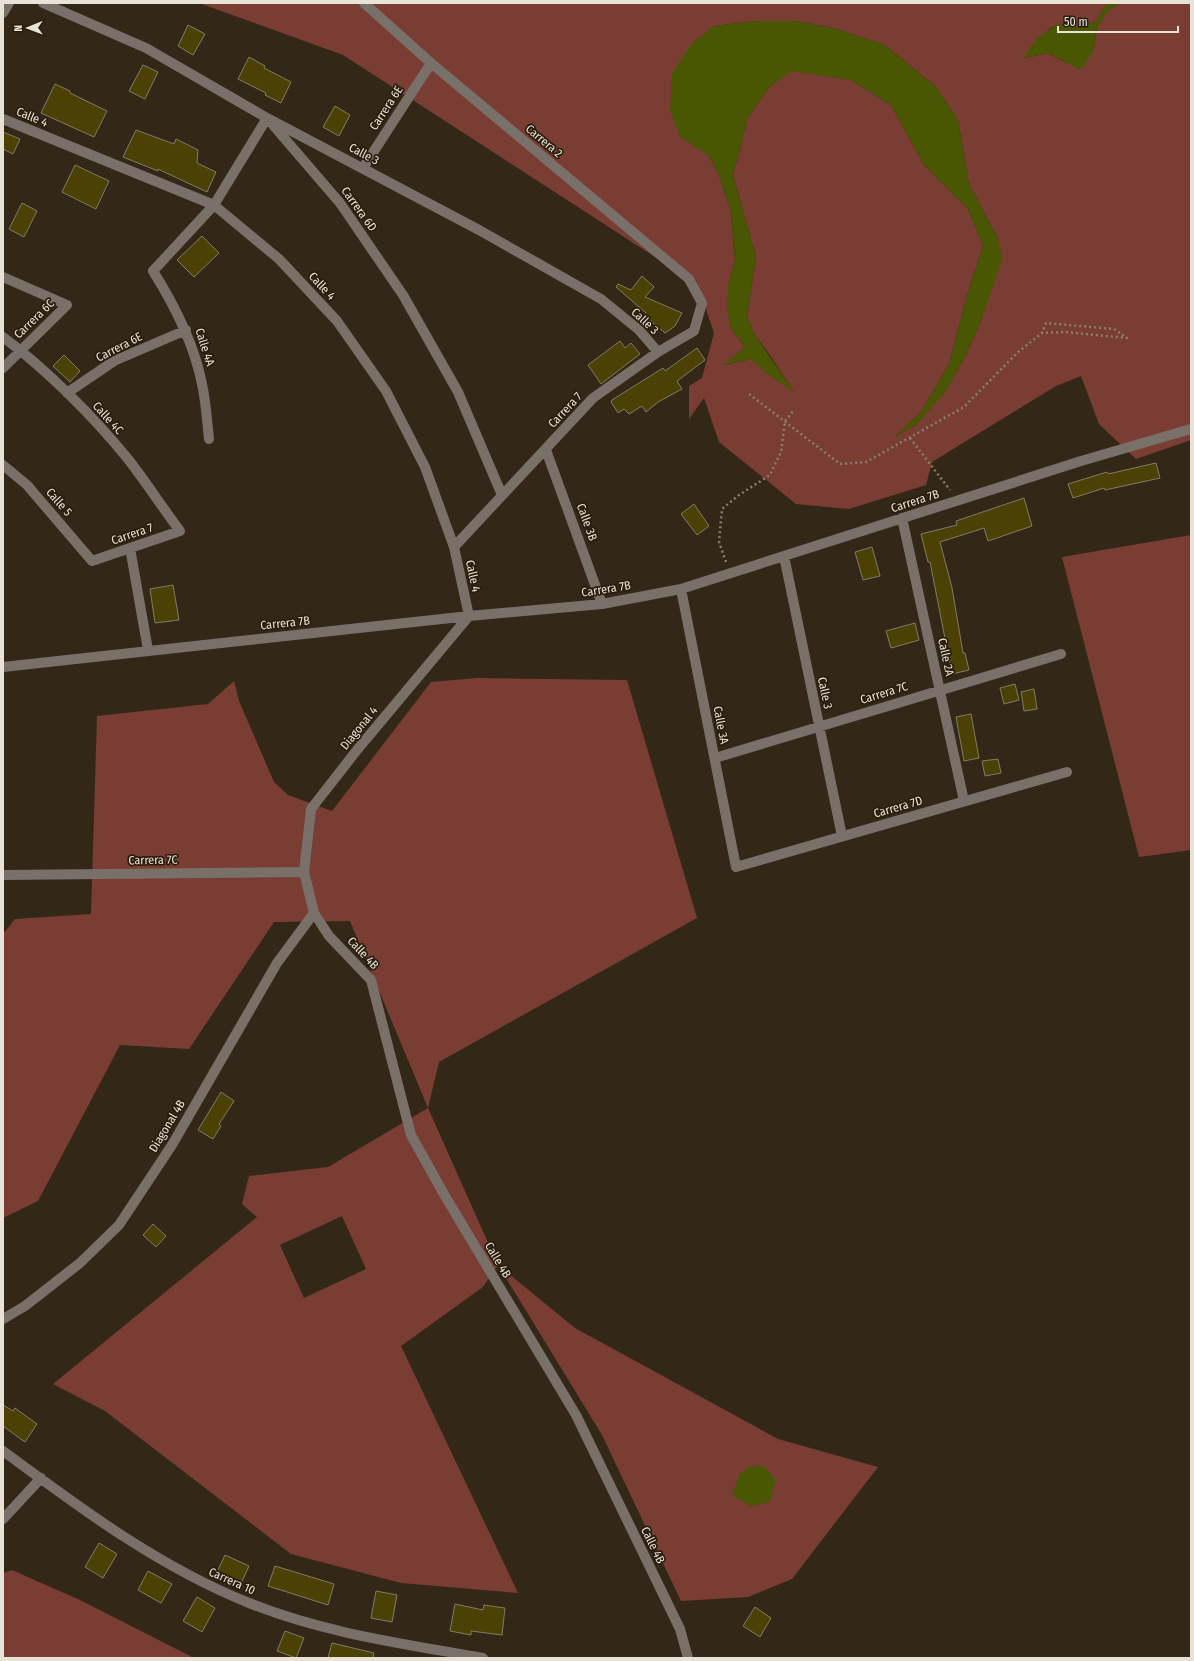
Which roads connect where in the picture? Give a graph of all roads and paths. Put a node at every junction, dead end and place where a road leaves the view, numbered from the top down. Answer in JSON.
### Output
{"nodes":[{"id":1,"x":9,"y":3,"type":"edge"},
{"id":2,"x":43,"y":3,"type":"edge"},
{"id":3,"x":364,"y":3,"type":"edge"},
{"id":4,"x":3,"y":12,"type":"edge"},
{"id":5,"x":431,"y":63,"type":"junction"},
{"id":6,"x":268,"y":118,"type":"junction"},
{"id":7,"x":3,"y":120,"type":"edge"},
{"id":8,"x":364,"y":168,"type":"junction"},
{"id":9,"x":214,"y":205,"type":"junction"},
{"id":10,"x":3,"y":277,"type":"edge"},
{"id":11,"x":702,"y":303,"type":"joint"},
{"id":12,"x":186,"y":330,"type":"junction"},
{"id":13,"x":1042,"y":333,"type":"junction"},
{"id":14,"x":3,"y":337,"type":"edge"},
{"id":15,"x":21,"y":350,"type":"junction"},
{"id":16,"x":658,"y":352,"type":"junction"},
{"id":17,"x":3,"y":368,"type":"edge"},
{"id":18,"x":67,"y":393,"type":"junction"},
{"id":19,"x":749,"y":394,"type":"dead end"},
{"id":20,"x":794,"y":410,"type":"dead end"},
{"id":21,"x":784,"y":421,"type":"junction"},
{"id":22,"x":1191,"y":429,"type":"edge"},
{"id":23,"x":910,"y":438,"type":"junction"},
{"id":24,"x":209,"y":439,"type":"dead end"},
{"id":25,"x":546,"y":450,"type":"junction"},
{"id":26,"x":3,"y":465,"type":"edge"},
{"id":27,"x":502,"y":495,"type":"junction"},
{"id":28,"x":958,"y":500,"type":"junction"},
{"id":29,"x":902,"y":518,"type":"junction"},
{"id":30,"x":180,"y":531,"type":"joint"},
{"id":31,"x":454,"y":547,"type":"junction"},
{"id":32,"x":130,"y":548,"type":"junction"},
{"id":33,"x":784,"y":556,"type":"junction"},
{"id":34,"x":92,"y":561,"type":"joint"},
{"id":35,"x":730,"y":573,"type":"junction"},
{"id":36,"x":681,"y":589,"type":"junction"},
{"id":37,"x":602,"y":604,"type":"junction"},
{"id":38,"x":469,"y":616,"type":"junction"},
{"id":39,"x":148,"y":650,"type":"junction"},
{"id":40,"x":1061,"y":654,"type":"dead end"},
{"id":41,"x":3,"y":667,"type":"edge"},
{"id":42,"x":940,"y":690,"type":"junction"},
{"id":43,"x":819,"y":727,"type":"junction"},
{"id":44,"x":715,"y":758,"type":"junction"},
{"id":45,"x":1067,"y":772,"type":"dead end"},
{"id":46,"x":964,"y":801,"type":"junction"},
{"id":47,"x":842,"y":836,"type":"junction"},
{"id":48,"x":736,"y":867,"type":"joint"},
{"id":49,"x":304,"y":872,"type":"junction"},
{"id":50,"x":3,"y":875,"type":"edge"},
{"id":51,"x":314,"y":913,"type":"junction"},
{"id":52,"x":3,"y":1319,"type":"edge"},
{"id":53,"x":3,"y":1451,"type":"edge"},
{"id":54,"x":40,"y":1478,"type":"junction"},
{"id":55,"x":3,"y":1519,"type":"edge"},
{"id":56,"x":483,"y":1658,"type":"edge"},
{"id":57,"x":688,"y":1658,"type":"edge"}],
"edges":[{"from":1,"to":4,"type":"street"},
{"from":2,"to":6,"type":"street","name":"Calle 3"},
{"from":3,"to":5,"type":"street","name":"Carrera 2"},
{"from":5,"to":8,"type":"street","name":"Carrera 6E"},
{"from":5,"to":11,"type":"street","name":"Carrera 2"},
{"from":6,"to":8,"type":"street","name":"Calle 3"},
{"from":6,"to":9,"type":"street"},
{"from":6,"to":27,"type":"street","name":"Carrera 6D"},
{"from":7,"to":9,"type":"street","name":"Calle 4"},
{"from":8,"to":16,"type":"street","name":"Calle 3"},
{"from":9,"to":12,"type":"street","name":"Calle 4A"},
{"from":9,"to":31,"type":"street","name":"Calle 4"},
{"from":10,"to":15,"type":"street","name":"Carrera 6C"},
{"from":11,"to":16,"type":"street","name":"Carrera 7"},
{"from":12,"to":18,"type":"street","name":"Carrera 6E"},
{"from":12,"to":24,"type":"street","name":"Calle 4A"},
{"from":13,"to":13,"type":"path"},
{"from":13,"to":23,"type":"path"},
{"from":14,"to":15,"type":"street","name":"Calle 4C"},
{"from":15,"to":17,"type":"street","name":"Carrera 6C"},
{"from":15,"to":18,"type":"street","name":"Calle 4C"},
{"from":16,"to":25,"type":"street","name":"Carrera 7"},
{"from":18,"to":30,"type":"street","name":"Calle 4C"},
{"from":19,"to":21,"type":"path"},
{"from":20,"to":21,"type":"path"},
{"from":21,"to":23,"type":"path"},
{"from":21,"to":35,"type":"path"},
{"from":22,"to":28,"type":"street","name":"Carrera 7B"},
{"from":23,"to":28,"type":"path"},
{"from":25,"to":27,"type":"street","name":"Carrera 7"},
{"from":25,"to":37,"type":"street","name":"Calle 3B"},
{"from":26,"to":34,"type":"street","name":"Calle 5"},
{"from":27,"to":31,"type":"street","name":"Carrera 7"},
{"from":28,"to":29,"type":"street","name":"Carrera 7B"},
{"from":29,"to":33,"type":"street","name":"Carrera 7B"},
{"from":29,"to":42,"type":"street","name":"Calle 2A"},
{"from":30,"to":32,"type":"street","name":"Carrera 7"},
{"from":31,"to":38,"type":"street","name":"Calle 4"},
{"from":32,"to":34,"type":"street","name":"Carrera 7"},
{"from":32,"to":39,"type":"street"},
{"from":33,"to":35,"type":"street","name":"Carrera 7B"},
{"from":33,"to":43,"type":"street","name":"Calle 3"},
{"from":35,"to":36,"type":"street","name":"Carrera 7B"},
{"from":36,"to":37,"type":"street","name":"Carrera 7B"},
{"from":36,"to":44,"type":"street","name":"Calle 3A"},
{"from":37,"to":38,"type":"street","name":"Carrera 7B"},
{"from":38,"to":39,"type":"street","name":"Carrera 7B"},
{"from":38,"to":49,"type":"street","name":"Diagonal 4"},
{"from":39,"to":41,"type":"street","name":"Carrera 7B"},
{"from":40,"to":42,"type":"street","name":"Carrera 7C"},
{"from":42,"to":43,"type":"street","name":"Carrera 7C"},
{"from":42,"to":46,"type":"street","name":"Calle 2A"},
{"from":43,"to":44,"type":"street","name":"Carrera 7C"},
{"from":43,"to":47,"type":"street","name":"Calle 3"},
{"from":44,"to":48,"type":"street","name":"Calle 3A"},
{"from":45,"to":46,"type":"street","name":"Carrera 7D"},
{"from":46,"to":47,"type":"street","name":"Carrera 7D"},
{"from":47,"to":48,"type":"street","name":"Carrera 7D"},
{"from":49,"to":50,"type":"street","name":"Carrera 7C"},
{"from":49,"to":51,"type":"street","name":"Calle 4B"},
{"from":51,"to":52,"type":"street","name":"Diagonal 4B"},
{"from":51,"to":57,"type":"street","name":"Calle 4B"},
{"from":53,"to":54,"type":"street","name":"Carrera 10"},
{"from":54,"to":55,"type":"street"},
{"from":54,"to":56,"type":"street","name":"Carrera 10"}]}
